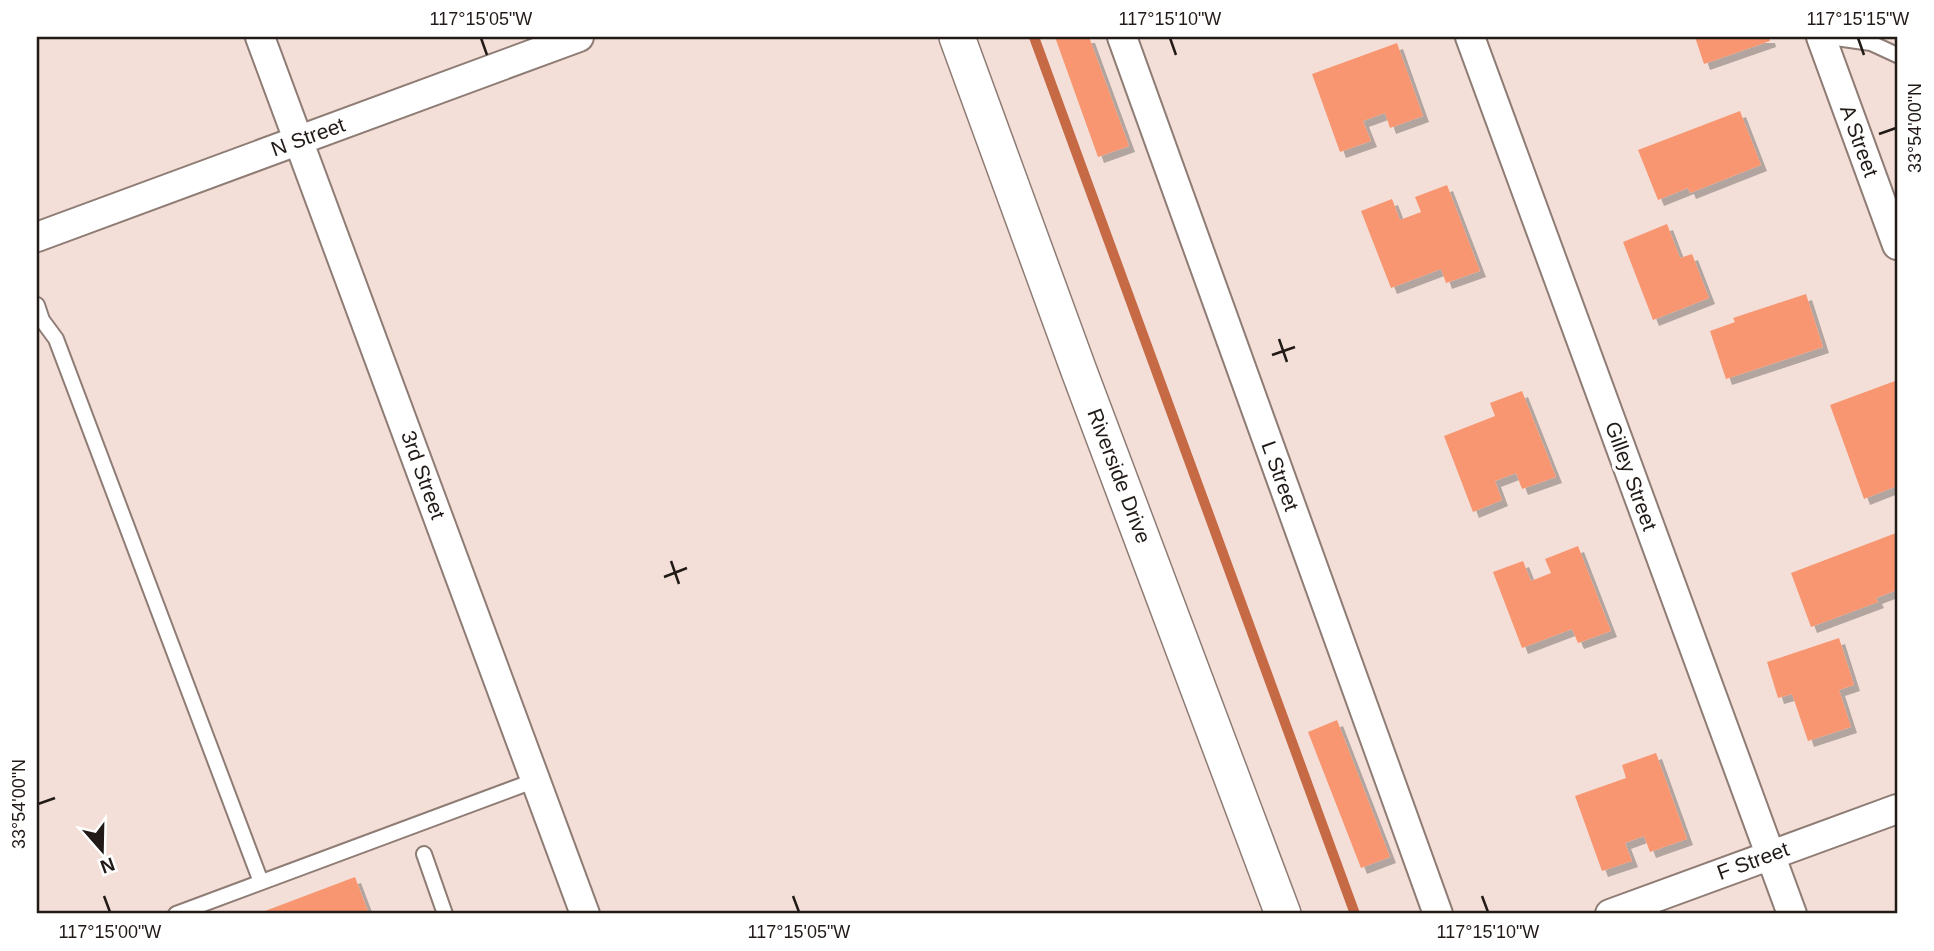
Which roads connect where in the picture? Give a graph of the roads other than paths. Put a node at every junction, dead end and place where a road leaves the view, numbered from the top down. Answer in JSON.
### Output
{"nodes":[{"id":1,"x":260,"y":37,"type":"edge"},
{"id":2,"x":579,"y":37,"type":"edge"},
{"id":3,"x":957,"y":37,"type":"edge"},
{"id":4,"x":1122,"y":37,"type":"edge"},
{"id":5,"x":1470,"y":37,"type":"edge"},
{"id":6,"x":1821,"y":37,"type":"edge"},
{"id":7,"x":1829,"y":37,"type":"edge"},
{"id":8,"x":1897,"y":55,"type":"edge"},
{"id":9,"x":298,"y":141,"type":"junction"},
{"id":10,"x":37,"y":237,"type":"edge"},
{"id":11,"x":1897,"y":245,"type":"edge"},
{"id":12,"x":37,"y":305,"type":"edge"},
{"id":13,"x":40,"y":321,"type":"edge"},
{"id":14,"x":536,"y":780,"type":"junction"},
{"id":15,"x":1897,"y":809,"type":"edge"},
{"id":16,"x":424,"y":855,"type":"dead end"},
{"id":17,"x":1770,"y":855,"type":"junction"},
{"id":18,"x":261,"y":882,"type":"junction"},
{"id":19,"x":176,"y":914,"type":"edge"},
{"id":20,"x":445,"y":914,"type":"edge"},
{"id":21,"x":585,"y":914,"type":"edge"},
{"id":22,"x":1283,"y":914,"type":"edge"},
{"id":23,"x":1438,"y":914,"type":"edge"},
{"id":24,"x":1610,"y":914,"type":"edge"},
{"id":25,"x":1792,"y":914,"type":"edge"}],
"edges":[{"from":1,"to":9,"type":"street","name":"3rd Street"},
{"from":2,"to":9,"type":"street","name":"N Street"},
{"from":3,"to":22,"type":"street","name":"Riverside Drive"},
{"from":4,"to":23,"type":"street","name":"L Street"},
{"from":5,"to":17,"type":"street","name":"Gilley Street"},
{"from":6,"to":11,"type":"street","name":"A Street"},
{"from":7,"to":8,"type":"lane"},
{"from":9,"to":10,"type":"street","name":"N Street"},
{"from":9,"to":14,"type":"street","name":"3rd Street"},
{"from":12,"to":13,"type":"lane"},
{"from":13,"to":18,"type":"lane"},
{"from":14,"to":18,"type":"lane"},
{"from":14,"to":21,"type":"street","name":"3rd Street"},
{"from":15,"to":17,"type":"street","name":"F Street"},
{"from":16,"to":20,"type":"lane"},
{"from":17,"to":24,"type":"street","name":"F Street"},
{"from":17,"to":25,"type":"street","name":"Gilley Street"},
{"from":18,"to":19,"type":"lane"}]}
